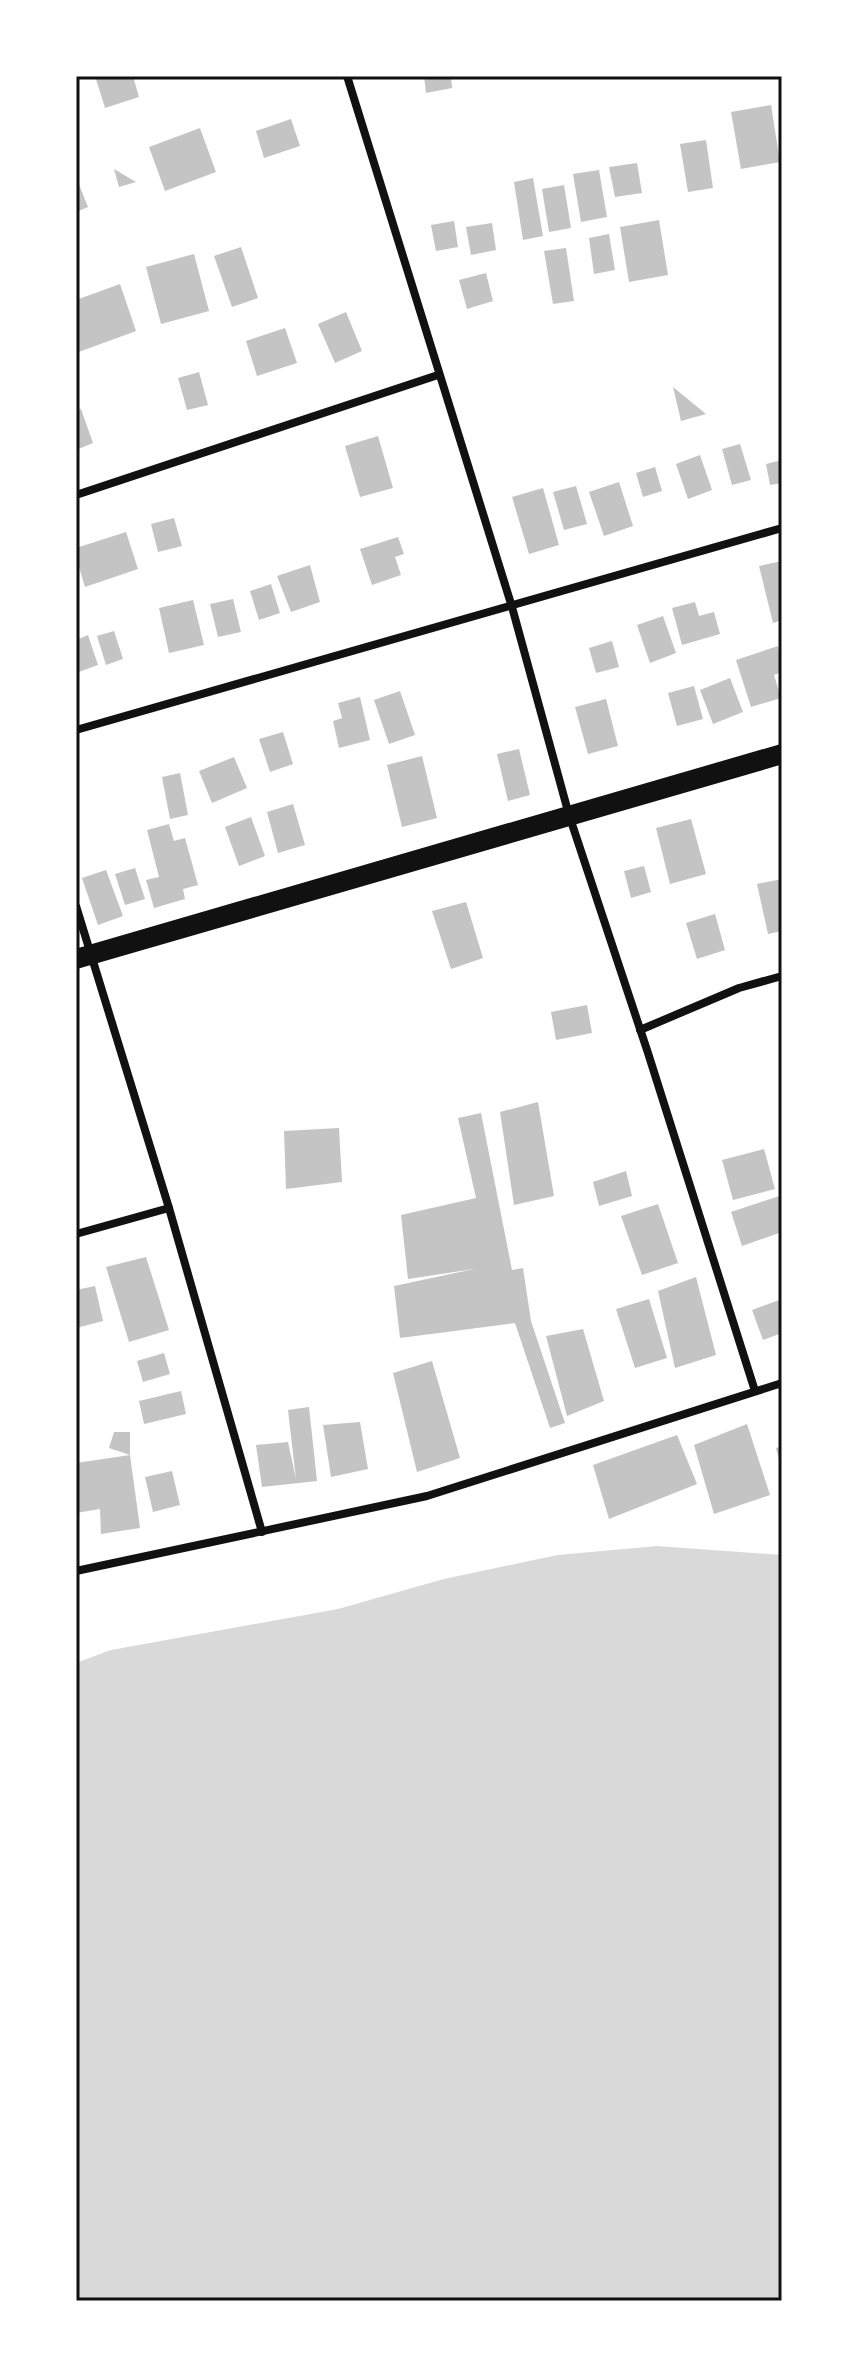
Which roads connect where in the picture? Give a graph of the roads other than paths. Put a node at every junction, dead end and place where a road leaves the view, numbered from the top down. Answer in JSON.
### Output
{"nodes":[{"id":1,"x":347,"y":76,"type":"edge"},
{"id":2,"x":438,"y":375,"type":"junction"},
{"id":3,"x":76,"y":495,"type":"edge"},
{"id":4,"x":782,"y":528,"type":"edge"},
{"id":5,"x":512,"y":607,"type":"junction"},
{"id":6,"x":76,"y":730,"type":"edge"},
{"id":7,"x":782,"y":754,"type":"edge"},
{"id":8,"x":569,"y":815,"type":"junction"},
{"id":9,"x":76,"y":906,"type":"edge"},
{"id":10,"x":83,"y":957,"type":"edge"},
{"id":11,"x":782,"y":976,"type":"edge"},
{"id":12,"x":640,"y":1030,"type":"junction"},
{"id":13,"x":169,"y":1208,"type":"junction"},
{"id":14,"x":76,"y":1234,"type":"edge"},
{"id":15,"x":782,"y":1383,"type":"edge"},
{"id":16,"x":755,"y":1391,"type":"junction"},
{"id":17,"x":262,"y":1532,"type":"junction"},
{"id":18,"x":76,"y":1571,"type":"edge"}],
"edges":[{"from":1,"to":2,"type":"street"},
{"from":2,"to":3,"type":"street"},
{"from":2,"to":5,"type":"street"},
{"from":4,"to":5,"type":"street"},
{"from":5,"to":6,"type":"street"},
{"from":5,"to":8,"type":"street"},
{"from":7,"to":8,"type":"main road"},
{"from":8,"to":10,"type":"main road"},
{"from":8,"to":12,"type":"street"},
{"from":9,"to":10,"type":"street"},
{"from":10,"to":13,"type":"street"},
{"from":11,"to":12,"type":"street"},
{"from":12,"to":16,"type":"street"},
{"from":13,"to":14,"type":"street"},
{"from":13,"to":17,"type":"street"},
{"from":15,"to":16,"type":"street"},
{"from":16,"to":17,"type":"street"},
{"from":17,"to":18,"type":"street"}]}
